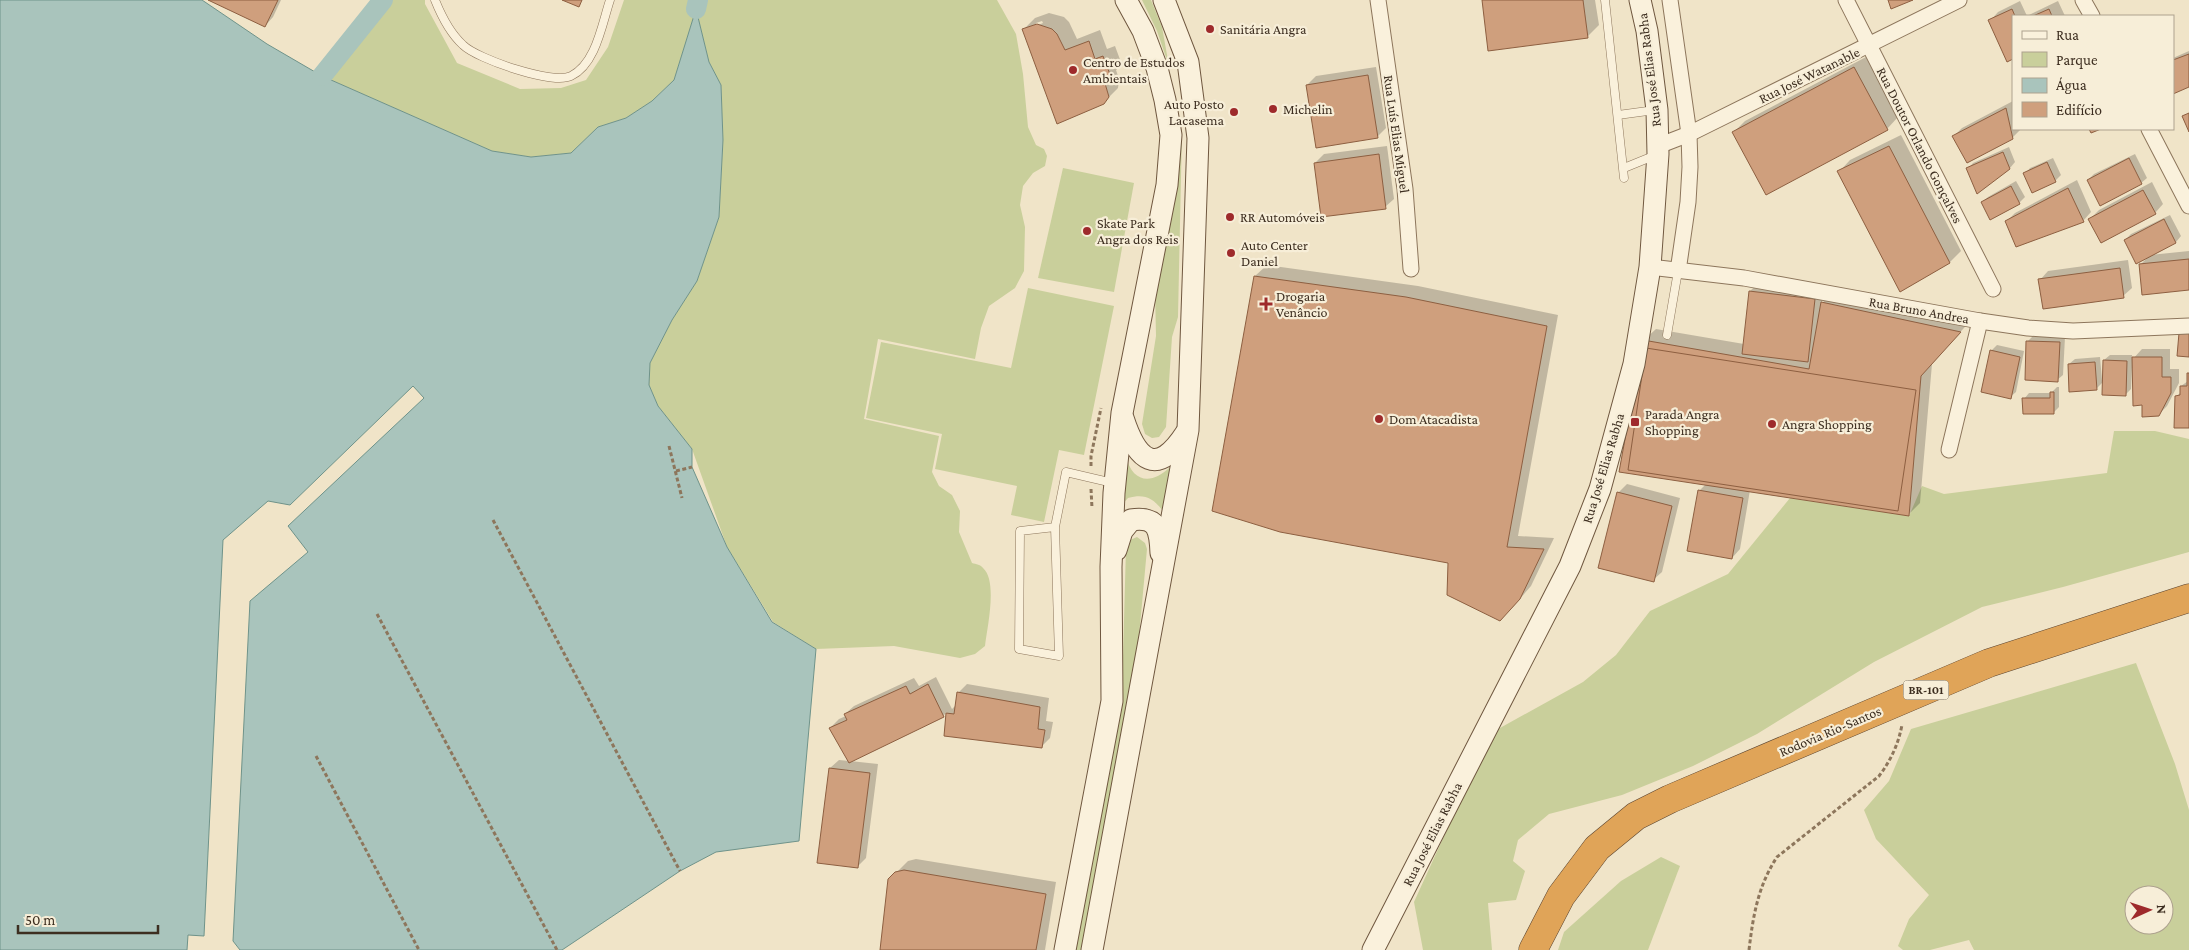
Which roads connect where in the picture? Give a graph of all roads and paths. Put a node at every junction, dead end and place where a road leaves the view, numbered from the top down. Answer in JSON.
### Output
{"nodes":[{"id":1,"x":435,"y":0,"type":"edge"},
{"id":2,"x":610,"y":0,"type":"edge"},
{"id":3,"x":1126,"y":0,"type":"edge"},
{"id":4,"x":1164,"y":0,"type":"edge"},
{"id":5,"x":1378,"y":0,"type":"edge"},
{"id":6,"x":1605,"y":0,"type":"edge"},
{"id":7,"x":1640,"y":0,"type":"edge"},
{"id":8,"x":1670,"y":0,"type":"edge"},
{"id":9,"x":1846,"y":0,"type":"edge"},
{"id":10,"x":1959,"y":0,"type":"edge"},
{"id":11,"x":2083,"y":0,"type":"edge"},
{"id":12,"x":2091,"y":15,"type":"edge"},
{"id":13,"x":1869,"y":46,"type":"junction"},
{"id":14,"x":1657,"y":110,"type":"junction"},
{"id":15,"x":1618,"y":115,"type":"junction"},
{"id":16,"x":2150,"y":130,"type":"edge"},
{"id":17,"x":1688,"y":134,"type":"junction"},
{"id":18,"x":1658,"y":150,"type":"junction"},
{"id":19,"x":1624,"y":168,"type":"junction"},
{"id":20,"x":1624,"y":178,"type":"dead end"},
{"id":21,"x":2189,"y":206,"type":"edge"},
{"id":22,"x":1650,"y":267,"type":"junction"},
{"id":23,"x":1411,"y":269,"type":"dead end"},
{"id":24,"x":1678,"y":271,"type":"junction"},
{"id":25,"x":1993,"y":289,"type":"dead end"},
{"id":26,"x":1980,"y":321,"type":"junction"},
{"id":27,"x":2189,"y":326,"type":"edge"},
{"id":28,"x":1667,"y":335,"type":"dead end"},
{"id":29,"x":1102,"y":400,"type":"dead end"},
{"id":30,"x":1122,"y":413,"type":"junction"},
{"id":31,"x":1188,"y":430,"type":"junction"},
{"id":32,"x":669,"y":446,"type":"dead end"},
{"id":33,"x":1949,"y":450,"type":"dead end"},
{"id":34,"x":1091,"y":456,"type":"dead end"},
{"id":35,"x":692,"y":467,"type":"dead end"},
{"id":36,"x":676,"y":471,"type":"junction"},
{"id":37,"x":1115,"y":484,"type":"junction"},
{"id":38,"x":682,"y":498,"type":"dead end"},
{"id":39,"x":493,"y":520,"type":"dead end"},
{"id":40,"x":1055,"y":527,"type":"junction"},
{"id":41,"x":1111,"y":567,"type":"junction"},
{"id":42,"x":1162,"y":576,"type":"junction"},
{"id":43,"x":2189,"y":598,"type":"edge"},
{"id":44,"x":377,"y":614,"type":"dead end"},
{"id":45,"x":1907,"y":698,"type":"junction"},
{"id":46,"x":316,"y":756,"type":"dead end"},
{"id":47,"x":680,"y":871,"type":"dead end"},
{"id":48,"x":419,"y":950,"type":"edge"},
{"id":49,"x":557,"y":950,"type":"edge"},
{"id":50,"x":1065,"y":950,"type":"edge"},
{"id":51,"x":1092,"y":950,"type":"edge"},
{"id":52,"x":1373,"y":950,"type":"edge"},
{"id":53,"x":1533,"y":950,"type":"edge"},
{"id":54,"x":1749,"y":950,"type":"edge"}],
"edges":[{"from":1,"to":2,"type":"lane"},
{"from":3,"to":30,"type":"main road"},
{"from":4,"to":31,"type":"main road"},
{"from":5,"to":23,"type":"street","name":"Rua Luís Elias Miguel"},
{"from":6,"to":15,"type":"lane"},
{"from":7,"to":14,"type":"main road","name":"Rua José Elias Rabha"},
{"from":8,"to":17,"type":"street"},
{"from":9,"to":13,"type":"street","name":"Rua Doutor Orlando Gonçalves"},
{"from":10,"to":13,"type":"street","name":"Rua José Watanable"},
{"from":11,"to":12,"type":"street"},
{"from":13,"to":17,"type":"street","name":"Rua José Watanable"},
{"from":13,"to":25,"type":"street","name":"Rua Doutor Orlando Gonçalves"},
{"from":14,"to":15,"type":"lane"},
{"from":14,"to":18,"type":"main road","name":"Rua José Elias Rabha"},
{"from":15,"to":19,"type":"lane"},
{"from":16,"to":21,"type":"street"},
{"from":17,"to":18,"type":"street","name":"Rua José Watanable"},
{"from":17,"to":24,"type":"street"},
{"from":18,"to":19,"type":"lane"},
{"from":18,"to":22,"type":"main road","name":"Rua José Elias Rabha"},
{"from":19,"to":20,"type":"lane"},
{"from":22,"to":24,"type":"street","name":"Rua Bruno Andrea"},
{"from":22,"to":52,"type":"main road","name":"Rua José Elias Rabha"},
{"from":24,"to":26,"type":"street","name":"Rua Bruno Andrea"},
{"from":24,"to":28,"type":"lane"},
{"from":26,"to":27,"type":"street","name":"Rua Bruno Andrea"},
{"from":26,"to":33,"type":"street"},
{"from":29,"to":34,"type":"path"},
{"from":30,"to":31,"type":"main road"},
{"from":30,"to":37,"type":"main road"},
{"from":31,"to":42,"type":"main road"},
{"from":32,"to":36,"type":"path"},
{"from":35,"to":36,"type":"path"},
{"from":36,"to":38,"type":"path"},
{"from":37,"to":40,"type":"lane"},
{"from":37,"to":41,"type":"main road"},
{"from":39,"to":47,"type":"path"},
{"from":40,"to":40,"type":"lane"},
{"from":41,"to":42,"type":"main road"},
{"from":41,"to":50,"type":"main road"},
{"from":42,"to":51,"type":"main road"},
{"from":43,"to":45,"type":"highway","name":"Rodovia Rio-Santos","number":"BR-101"},
{"from":44,"to":49,"type":"path"},
{"from":45,"to":53,"type":"highway","name":"Rodovia Rio-Santos","number":"BR-101"},
{"from":45,"to":54,"type":"path"},
{"from":46,"to":48,"type":"path"}]}
